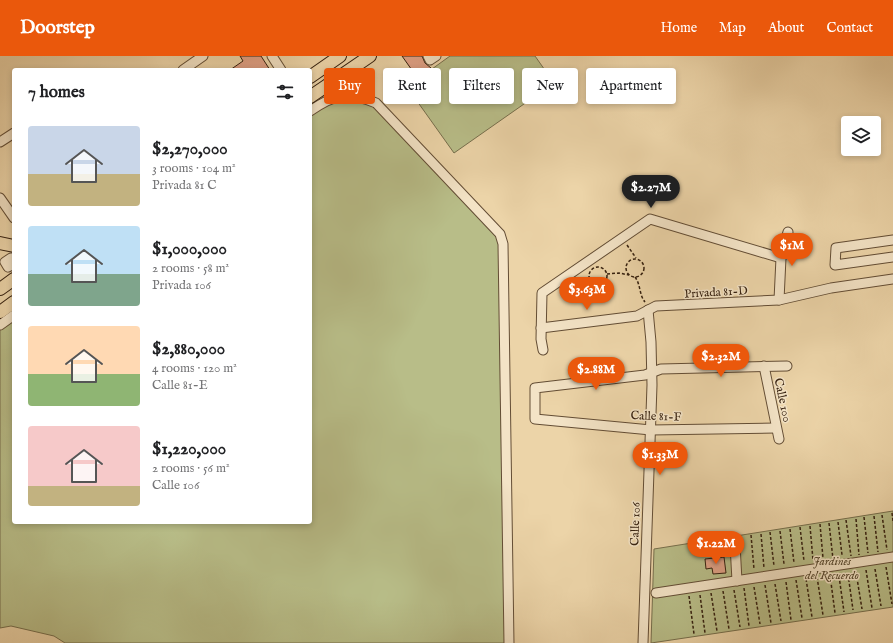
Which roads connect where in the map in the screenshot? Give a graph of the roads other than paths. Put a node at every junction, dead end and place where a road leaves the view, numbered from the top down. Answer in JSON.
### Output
{"nodes":[{"id":1,"x":203,"y":56,"type":"edge"},
{"id":2,"x":272,"y":56,"type":"edge"},
{"id":3,"x":340,"y":56,"type":"edge"},
{"id":4,"x":370,"y":56,"type":"edge"},
{"id":5,"x":428,"y":56,"type":"edge"},
{"id":6,"x":436,"y":56,"type":"edge"},
{"id":7,"x":186,"y":68,"type":"edge"},
{"id":8,"x":280,"y":68,"type":"edge"},
{"id":9,"x":312,"y":76,"type":"edge"},
{"id":10,"x":312,"y":96,"type":"edge"},
{"id":11,"x":312,"y":110,"type":"edge"},
{"id":12,"x":12,"y":134,"type":"edge"},
{"id":13,"x":0,"y":142,"type":"edge"},
{"id":14,"x":0,"y":198,"type":"edge"},
{"id":15,"x":12,"y":215,"type":"edge"},
{"id":16,"x":788,"y":232,"type":"dead end"},
{"id":17,"x":893,"y":240,"type":"edge"},
{"id":18,"x":782,"y":258,"type":"junction"},
{"id":19,"x":893,"y":258,"type":"edge"},
{"id":20,"x":12,"y":280,"type":"edge"},
{"id":21,"x":893,"y":280,"type":"edge"},
{"id":22,"x":0,"y":289,"type":"edge"},
{"id":23,"x":779,"y":300,"type":"junction"},
{"id":24,"x":12,"y":303,"type":"edge"},
{"id":25,"x":646,"y":306,"type":"junction"},
{"id":26,"x":0,"y":312,"type":"edge"},
{"id":27,"x":12,"y":316,"type":"edge"},
{"id":28,"x":0,"y":325,"type":"edge"},
{"id":29,"x":541,"y":328,"type":"junction"},
{"id":30,"x":543,"y":350,"type":"dead end"},
{"id":31,"x":764,"y":366,"type":"junction"},
{"id":32,"x":787,"y":366,"type":"dead end"},
{"id":33,"x":652,"y":372,"type":"junction"},
{"id":34,"x":776,"y":428,"type":"junction"},
{"id":35,"x":651,"y":430,"type":"junction"},
{"id":36,"x":779,"y":439,"type":"dead end"},
{"id":37,"x":735,"y":544,"type":"dead end"},
{"id":38,"x":890,"y":555,"type":"edge"},
{"id":39,"x":738,"y":585,"type":"junction"},
{"id":40,"x":656,"y":593,"type":"dead end"},
{"id":41,"x":509,"y":643,"type":"edge"},
{"id":42,"x":644,"y":643,"type":"edge"}],
"edges":[{"from":1,"to":7,"type":"street"},
{"from":2,"to":8,"type":"street"},
{"from":3,"to":9,"type":"main road"},
{"from":4,"to":10,"type":"main road"},
{"from":5,"to":6,"type":"street"},
{"from":11,"to":41,"type":"street"},
{"from":12,"to":13,"type":"street"},
{"from":14,"to":15,"type":"street"},
{"from":16,"to":18,"type":"street"},
{"from":17,"to":19,"type":"street"},
{"from":18,"to":23,"type":"street"},
{"from":18,"to":29,"type":"street"},
{"from":20,"to":22,"type":"main road"},
{"from":21,"to":23,"type":"street","name":"Privada 81-D"},
{"from":23,"to":25,"type":"street","name":"Privada 81-D"},
{"from":24,"to":26,"type":"main road"},
{"from":25,"to":29,"type":"street","name":"Privada 81-D"},
{"from":25,"to":33,"type":"street","name":"Calle 106"},
{"from":27,"to":28,"type":"street"},
{"from":29,"to":30,"type":"street"},
{"from":31,"to":32,"type":"street"},
{"from":31,"to":33,"type":"street"},
{"from":31,"to":34,"type":"street","name":"Calle 100"},
{"from":33,"to":35,"type":"street","name":"Calle 106"},
{"from":33,"to":35,"type":"street","name":"Calle 81-F"},
{"from":34,"to":35,"type":"street","name":"Calle 81-F"},
{"from":34,"to":36,"type":"street","name":"Calle 100"},
{"from":35,"to":42,"type":"street","name":"Calle 106"},
{"from":37,"to":39,"type":"street"},
{"from":38,"to":39,"type":"street"},
{"from":39,"to":40,"type":"street"}]}
